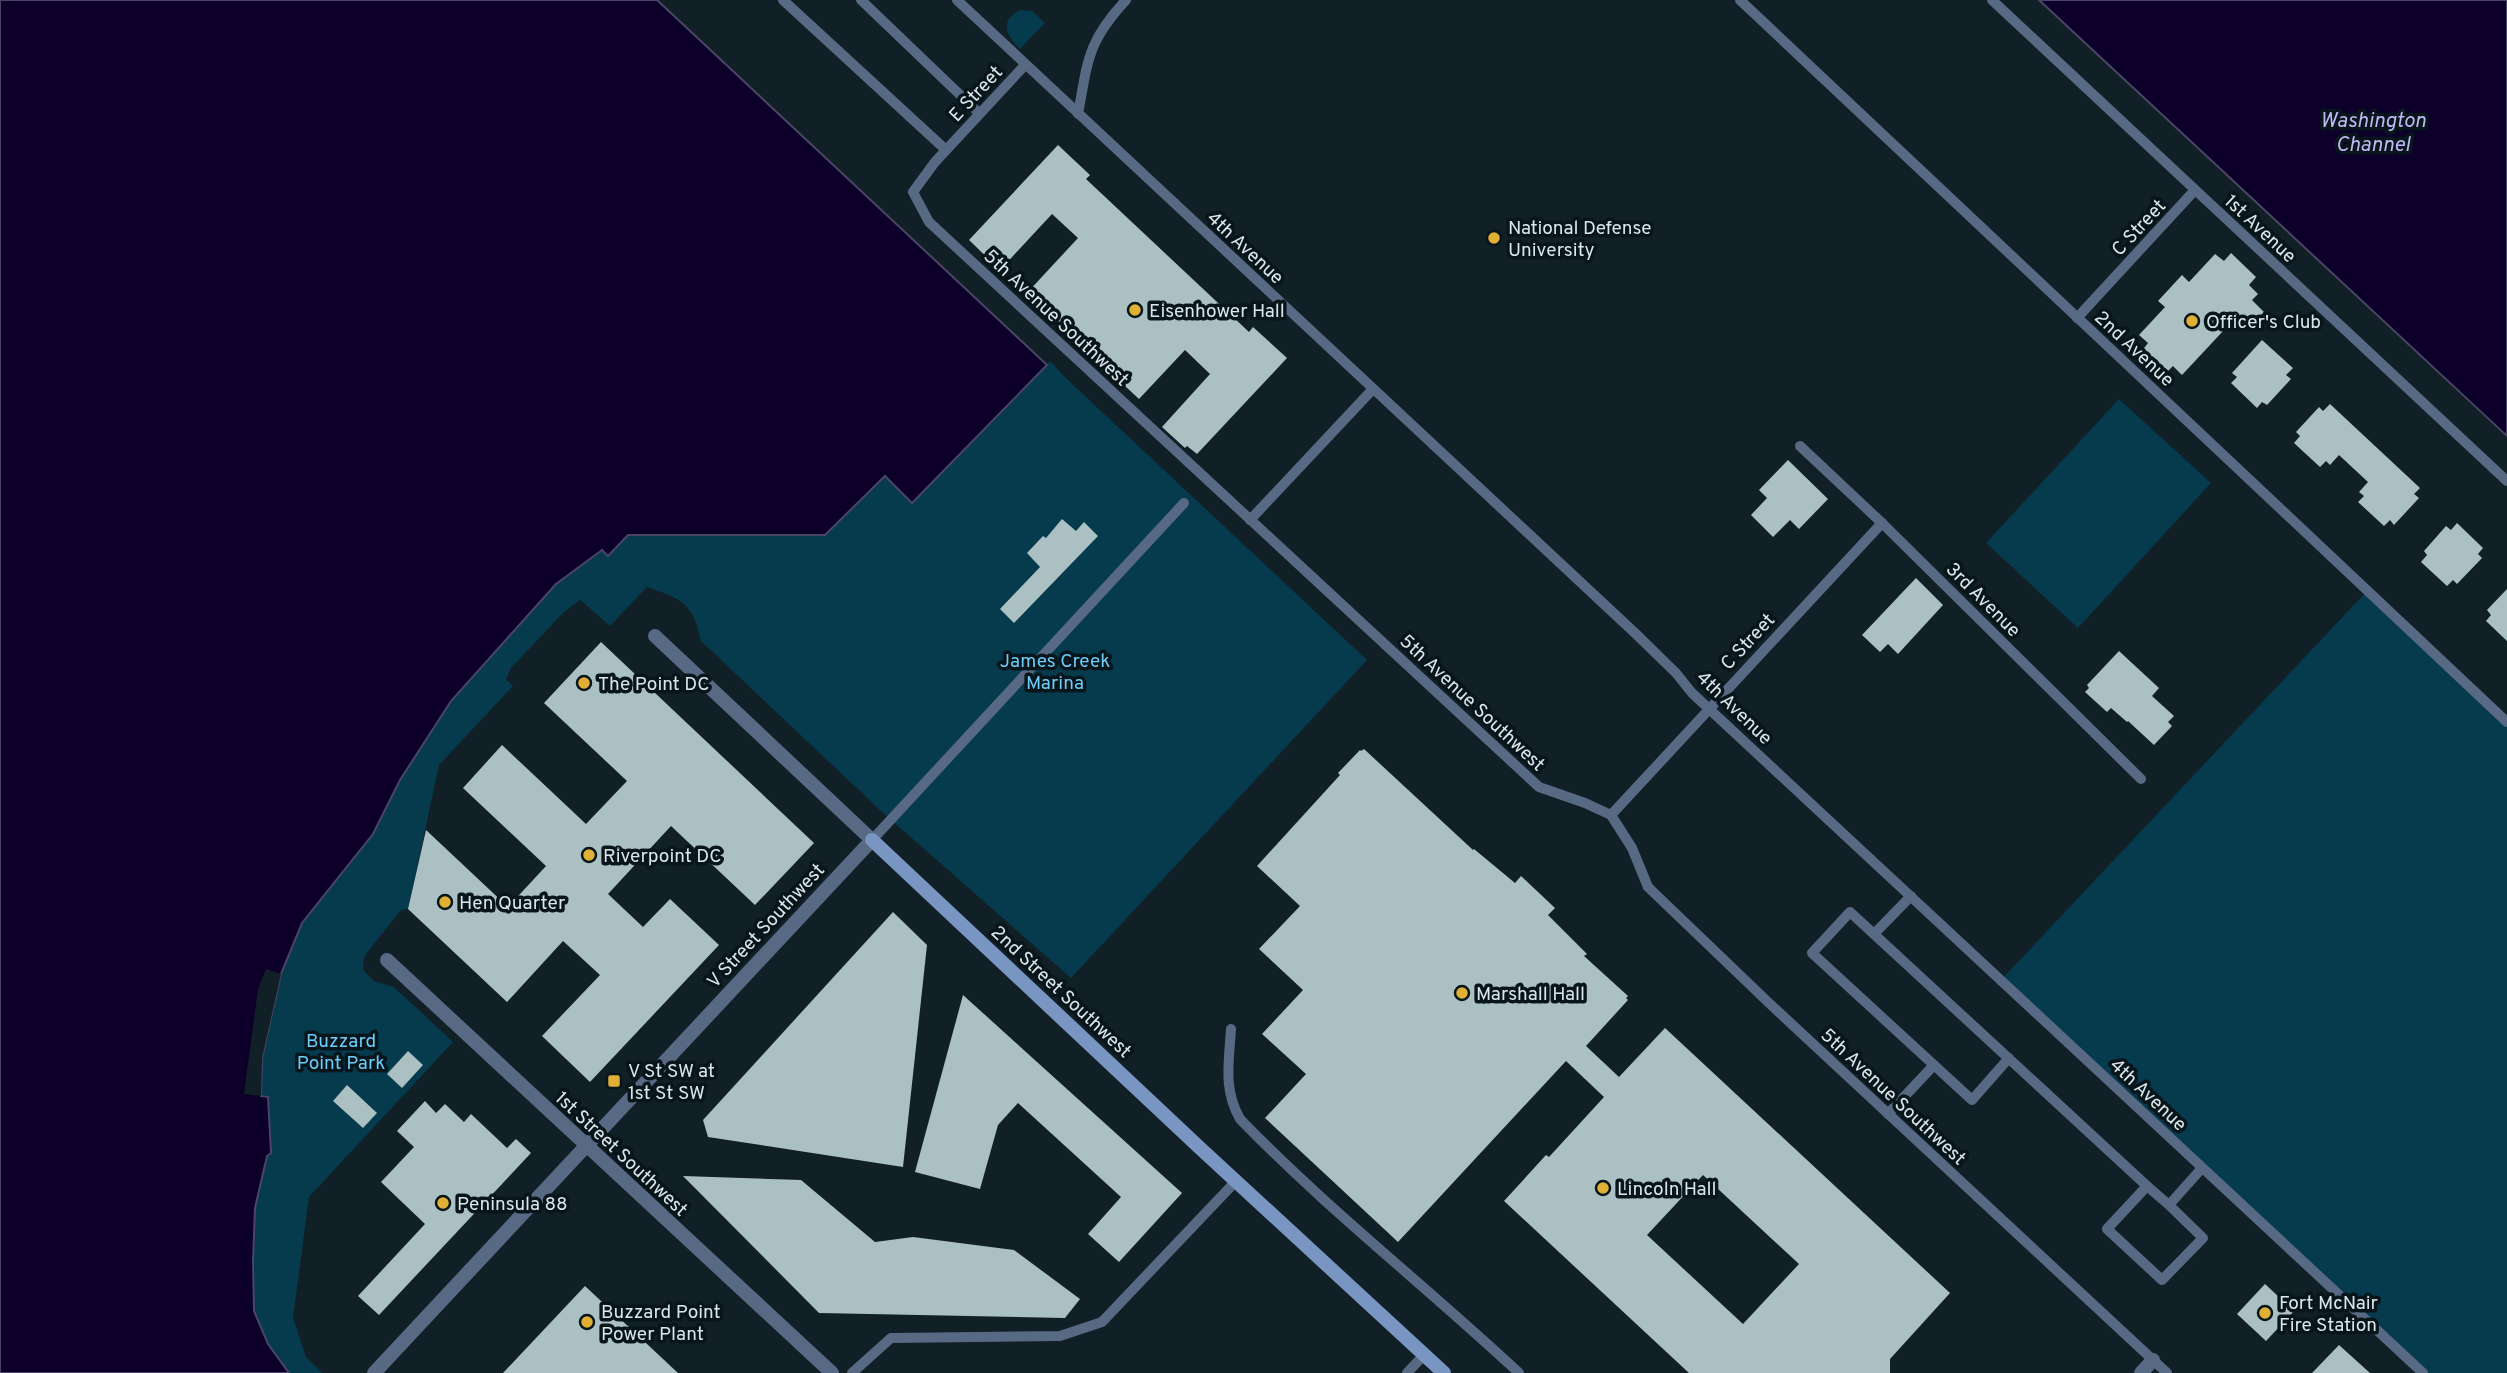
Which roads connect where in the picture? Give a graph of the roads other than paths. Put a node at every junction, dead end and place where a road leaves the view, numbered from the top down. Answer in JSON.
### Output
{"nodes":[{"id":1,"x":783,"y":0,"type":"edge"},
{"id":2,"x":861,"y":0,"type":"edge"},
{"id":3,"x":957,"y":0,"type":"edge"},
{"id":4,"x":1126,"y":0,"type":"edge"},
{"id":5,"x":1740,"y":0,"type":"edge"},
{"id":6,"x":1992,"y":0,"type":"edge"},
{"id":7,"x":1025,"y":65,"type":"junction"},
{"id":8,"x":979,"y":113,"type":"junction"},
{"id":9,"x":1078,"y":114,"type":"junction"},
{"id":10,"x":946,"y":150,"type":"junction"},
{"id":11,"x":2195,"y":190,"type":"junction"},
{"id":12,"x":929,"y":222,"type":"joint"},
{"id":13,"x":2077,"y":318,"type":"junction"},
{"id":14,"x":1373,"y":389,"type":"junction"},
{"id":15,"x":1800,"y":446,"type":"dead end"},
{"id":16,"x":2507,"y":481,"type":"edge"},
{"id":17,"x":1184,"y":503,"type":"dead end"},
{"id":18,"x":1250,"y":520,"type":"junction"},
{"id":19,"x":1882,"y":523,"type":"junction"},
{"id":20,"x":655,"y":636,"type":"dead end"},
{"id":21,"x":1709,"y":709,"type":"junction"},
{"id":22,"x":2507,"y":722,"type":"edge"},
{"id":23,"x":2141,"y":779,"type":"dead end"},
{"id":24,"x":1611,"y":815,"type":"junction"},
{"id":25,"x":872,"y":839,"type":"junction"},
{"id":26,"x":1910,"y":896,"type":"junction"},
{"id":27,"x":1874,"y":934,"type":"junction"},
{"id":28,"x":387,"y":960,"type":"dead end"},
{"id":29,"x":1231,"y":1029,"type":"dead end"},
{"id":30,"x":2009,"y":1058,"type":"junction"},
{"id":31,"x":1934,"y":1065,"type":"junction"},
{"id":32,"x":1888,"y":1114,"type":"junction"},
{"id":33,"x":586,"y":1146,"type":"junction"},
{"id":34,"x":2202,"y":1168,"type":"junction"},
{"id":35,"x":1237,"y":1180,"type":"junction"},
{"id":36,"x":2147,"y":1186,"type":"junction"},
{"id":37,"x":2169,"y":1205,"type":"junction"},
{"id":38,"x":1424,"y":1355,"type":"junction"},
{"id":39,"x":2153,"y":1360,"type":"junction"},
{"id":40,"x":374,"y":1373,"type":"edge"},
{"id":41,"x":832,"y":1373,"type":"edge"},
{"id":42,"x":852,"y":1373,"type":"edge"},
{"id":43,"x":1407,"y":1373,"type":"edge"},
{"id":44,"x":1444,"y":1373,"type":"edge"},
{"id":45,"x":1519,"y":1373,"type":"edge"},
{"id":46,"x":2141,"y":1373,"type":"edge"},
{"id":47,"x":2167,"y":1373,"type":"edge"},
{"id":48,"x":2423,"y":1373,"type":"edge"}],
"edges":[{"from":1,"to":10,"type":"lane"},
{"from":2,"to":8,"type":"lane"},
{"from":3,"to":7,"type":"lane","name":"E Street"},
{"from":4,"to":9,"type":"lane"},
{"from":5,"to":13,"type":"lane","name":"2nd Avenue"},
{"from":6,"to":11,"type":"lane","name":"1st Avenue"},
{"from":7,"to":8,"type":"lane","name":"E Street"},
{"from":7,"to":9,"type":"lane","name":"4th Avenue"},
{"from":8,"to":10,"type":"lane","name":"E Street"},
{"from":9,"to":14,"type":"lane","name":"4th Avenue"},
{"from":10,"to":12,"type":"lane","name":"E Street"},
{"from":11,"to":13,"type":"lane","name":"C Street"},
{"from":11,"to":16,"type":"lane","name":"1st Avenue"},
{"from":12,"to":18,"type":"lane","name":"5th Avenue Southwest"},
{"from":13,"to":22,"type":"lane","name":"2nd Avenue"},
{"from":14,"to":18,"type":"lane"},
{"from":14,"to":21,"type":"lane","name":"4th Avenue"},
{"from":15,"to":19,"type":"lane","name":"3rd Avenue"},
{"from":17,"to":25,"type":"lane","name":"V Street Southwest"},
{"from":18,"to":24,"type":"lane","name":"5th Avenue Southwest"},
{"from":19,"to":21,"type":"lane","name":"C Street"},
{"from":19,"to":23,"type":"lane","name":"3rd Avenue"},
{"from":20,"to":25,"type":"street","name":"2nd Street Southwest"},
{"from":21,"to":24,"type":"lane","name":"C Street"},
{"from":21,"to":26,"type":"lane","name":"4th Avenue"},
{"from":24,"to":32,"type":"lane","name":"5th Avenue Southwest"},
{"from":25,"to":33,"type":"street","name":"V Street Southwest"},
{"from":25,"to":35,"type":"street","name":"2nd Street Southwest"},
{"from":26,"to":27,"type":"lane"},
{"from":26,"to":34,"type":"lane","name":"4th Avenue"},
{"from":27,"to":30,"type":"lane"},
{"from":27,"to":31,"type":"lane"},
{"from":28,"to":33,"type":"street","name":"1st Street Southwest"},
{"from":29,"to":45,"type":"lane"},
{"from":30,"to":31,"type":"lane"},
{"from":30,"to":36,"type":"lane"},
{"from":31,"to":32,"type":"lane"},
{"from":32,"to":39,"type":"lane","name":"5th Avenue Southwest"},
{"from":33,"to":40,"type":"street","name":"V Street Southwest"},
{"from":33,"to":41,"type":"street","name":"1st Street Southwest"},
{"from":34,"to":37,"type":"lane"},
{"from":34,"to":48,"type":"lane","name":"4th Avenue"},
{"from":35,"to":38,"type":"street","name":"2nd Street Southwest"},
{"from":35,"to":42,"type":"lane"},
{"from":36,"to":37,"type":"lane"},
{"from":36,"to":37,"type":"lane"},
{"from":38,"to":43,"type":"lane"},
{"from":38,"to":44,"type":"street","name":"2nd Street Southwest"},
{"from":39,"to":46,"type":"street"},
{"from":39,"to":47,"type":"lane","name":"5th Avenue Southwest"}]}
